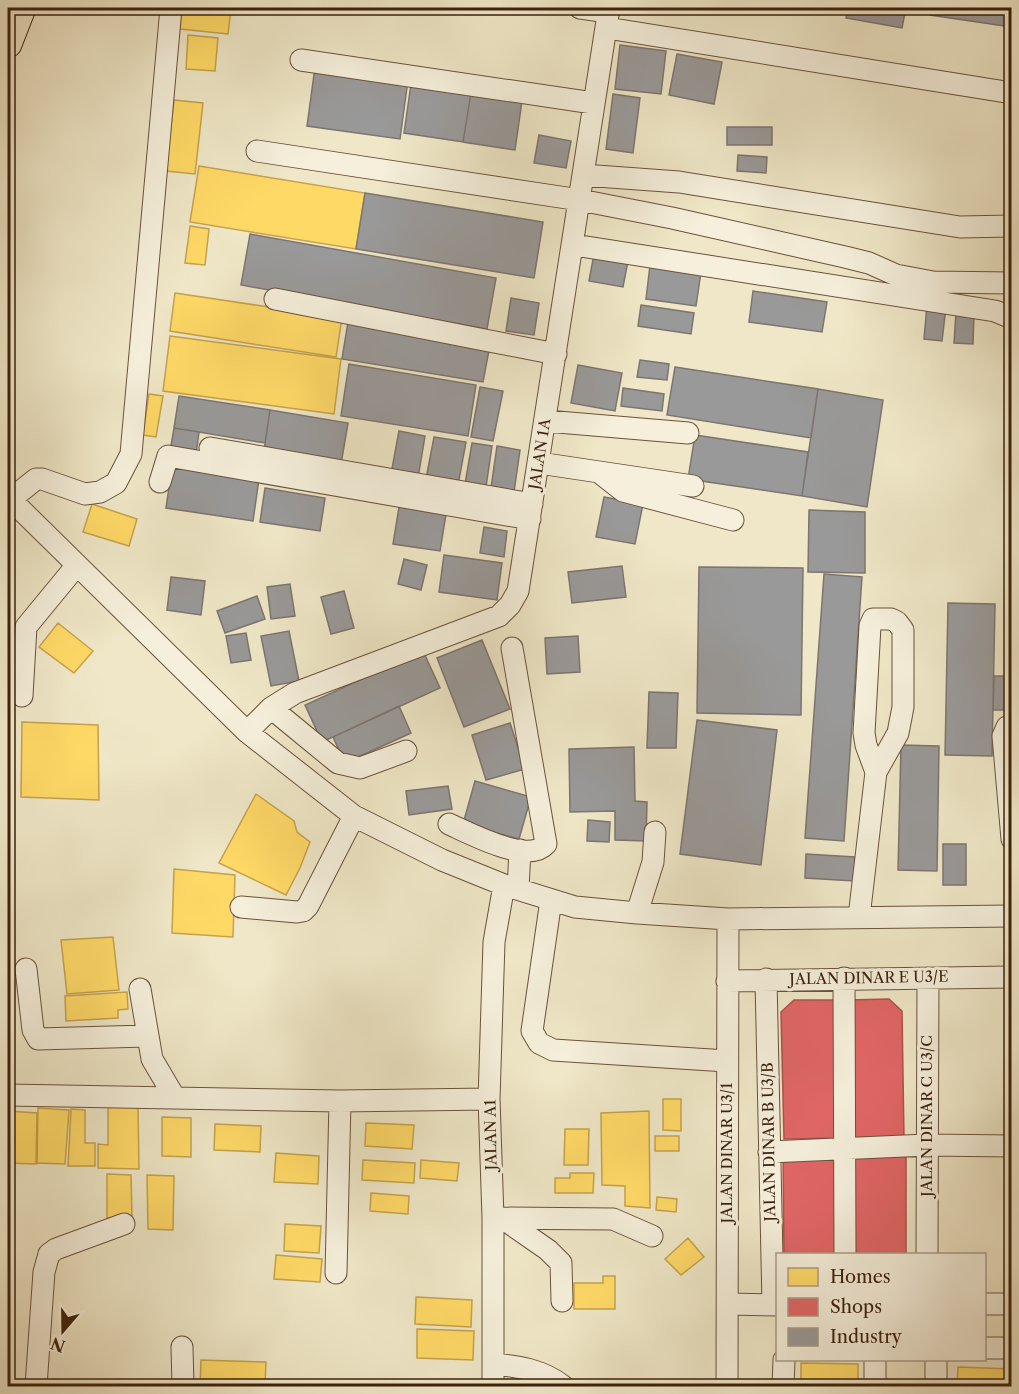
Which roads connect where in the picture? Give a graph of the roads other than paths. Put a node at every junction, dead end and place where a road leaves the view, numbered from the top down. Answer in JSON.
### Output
{"nodes":[{"id":1,"x":22,"y":8,"type":"edge"},
{"id":2,"x":171,"y":8,"type":"edge"},
{"id":3,"x":580,"y":8,"type":"edge"},
{"id":4,"x":608,"y":16,"type":"edge"},
{"id":5,"x":8,"y":44,"type":"edge"},
{"id":6,"x":301,"y":60,"type":"dead end"},
{"id":7,"x":1011,"y":93,"type":"edge"},
{"id":8,"x":593,"y":103,"type":"junction"},
{"id":9,"x":257,"y":151,"type":"dead end"},
{"id":10,"x":584,"y":176,"type":"junction"},
{"id":11,"x":580,"y":200,"type":"junction"},
{"id":12,"x":1011,"y":226,"type":"edge"},
{"id":13,"x":574,"y":245,"type":"junction"},
{"id":14,"x":1011,"y":283,"type":"edge"},
{"id":15,"x":275,"y":299,"type":"dead end"},
{"id":16,"x":1011,"y":318,"type":"edge"},
{"id":17,"x":556,"y":354,"type":"junction"},
{"id":18,"x":546,"y":421,"type":"junction"},
{"id":19,"x":688,"y":433,"type":"dead end"},
{"id":20,"x":210,"y":448,"type":"dead end"},
{"id":21,"x":539,"y":463,"type":"junction"},
{"id":22,"x":599,"y":472,"type":"junction"},
{"id":23,"x":160,"y":482,"type":"dead end"},
{"id":24,"x":693,"y":486,"type":"dead end"},
{"id":25,"x":9,"y":496,"type":"edge"},
{"id":26,"x":531,"y":511,"type":"junction"},
{"id":27,"x":17,"y":518,"type":"edge"},
{"id":28,"x":733,"y":520,"type":"dead end"},
{"id":29,"x":77,"y":565,"type":"junction"},
{"id":30,"x":512,"y":648,"type":"dead end"},
{"id":31,"x":22,"y":696,"type":"dead end"},
{"id":32,"x":271,"y":708,"type":"junction"},
{"id":33,"x":1011,"y":726,"type":"edge"},
{"id":34,"x":247,"y":732,"type":"junction"},
{"id":35,"x":406,"y":751,"type":"dead end"},
{"id":36,"x":876,"y":772,"type":"junction"},
{"id":37,"x":354,"y":816,"type":"junction"},
{"id":38,"x":449,"y":824,"type":"dead end"},
{"id":39,"x":655,"y":832,"type":"dead end"},
{"id":40,"x":1011,"y":838,"type":"edge"},
{"id":41,"x":520,"y":850,"type":"junction"},
{"id":42,"x":511,"y":887,"type":"junction"},
{"id":43,"x":551,"y":900,"type":"junction"},
{"id":44,"x":241,"y":907,"type":"dead end"},
{"id":45,"x":637,"y":913,"type":"junction"},
{"id":46,"x":1011,"y":916,"type":"edge"},
{"id":47,"x":859,"y":917,"type":"junction"},
{"id":48,"x":728,"y":919,"type":"junction"},
{"id":49,"x":26,"y":969,"type":"dead end"},
{"id":50,"x":1011,"y":977,"type":"edge"},
{"id":51,"x":844,"y":978,"type":"junction"},
{"id":52,"x":928,"y":978,"type":"junction"},
{"id":53,"x":766,"y":979,"type":"junction"},
{"id":54,"x":727,"y":981,"type":"junction"},
{"id":55,"x":140,"y":989,"type":"dead end"},
{"id":56,"x":147,"y":1036,"type":"junction"},
{"id":57,"x":727,"y":1061,"type":"junction"},
{"id":58,"x":8,"y":1095,"type":"edge"},
{"id":59,"x":175,"y":1098,"type":"junction"},
{"id":60,"x":489,"y":1099,"type":"junction"},
{"id":61,"x":340,"y":1101,"type":"junction"},
{"id":62,"x":927,"y":1145,"type":"junction"},
{"id":63,"x":1011,"y":1146,"type":"edge"},
{"id":64,"x":845,"y":1149,"type":"junction"},
{"id":65,"x":769,"y":1152,"type":"junction"},
{"id":66,"x":498,"y":1218,"type":"junction"},
{"id":67,"x":124,"y":1224,"type":"dead end"},
{"id":68,"x":652,"y":1236,"type":"dead end"},
{"id":69,"x":846,"y":1253,"type":"edge"},
{"id":70,"x":927,"y":1253,"type":"edge"},
{"id":71,"x":336,"y":1273,"type":"dead end"},
{"id":72,"x":562,"y":1301,"type":"dead end"},
{"id":73,"x":986,"y":1304,"type":"edge"},
{"id":74,"x":1011,"y":1304,"type":"edge"},
{"id":75,"x":728,"y":1305,"type":"junction"},
{"id":76,"x":775,"y":1305,"type":"edge"},
{"id":77,"x":182,"y":1347,"type":"dead end"},
{"id":78,"x":986,"y":1348,"type":"edge"},
{"id":79,"x":1011,"y":1348,"type":"edge"},
{"id":80,"x":784,"y":1361,"type":"edge"},
{"id":81,"x":875,"y":1361,"type":"edge"},
{"id":82,"x":936,"y":1361,"type":"edge"},
{"id":83,"x":493,"y":1364,"type":"junction"},
{"id":84,"x":36,"y":1386,"type":"edge"},
{"id":85,"x":183,"y":1386,"type":"edge"},
{"id":86,"x":493,"y":1386,"type":"edge"},
{"id":87,"x":563,"y":1386,"type":"edge"},
{"id":88,"x":727,"y":1386,"type":"edge"},
{"id":89,"x":783,"y":1386,"type":"edge"},
{"id":90,"x":875,"y":1386,"type":"edge"},
{"id":91,"x":936,"y":1386,"type":"edge"}],
"edges":[{"from":1,"to":5,"type":"main road"},
{"from":2,"to":25,"type":"street"},
{"from":3,"to":4,"type":"street"},
{"from":4,"to":7,"type":"street"},
{"from":4,"to":8,"type":"street","name":"JALAN 1A"},
{"from":6,"to":8,"type":"street"},
{"from":8,"to":10,"type":"street","name":"JALAN 1A"},
{"from":9,"to":11,"type":"street"},
{"from":10,"to":11,"type":"street","name":"JALAN 1A"},
{"from":10,"to":12,"type":"street"},
{"from":11,"to":13,"type":"street","name":"JALAN 1A"},
{"from":11,"to":14,"type":"street"},
{"from":13,"to":16,"type":"street"},
{"from":13,"to":17,"type":"street","name":"JALAN 1A"},
{"from":15,"to":17,"type":"street"},
{"from":17,"to":18,"type":"street","name":"JALAN 1A"},
{"from":18,"to":19,"type":"street"},
{"from":18,"to":21,"type":"street","name":"JALAN 1A"},
{"from":20,"to":26,"type":"street"},
{"from":21,"to":22,"type":"street"},
{"from":21,"to":26,"type":"street","name":"JALAN 1A"},
{"from":22,"to":24,"type":"street"},
{"from":22,"to":28,"type":"street"},
{"from":23,"to":26,"type":"street"},
{"from":25,"to":27,"type":"street"},
{"from":26,"to":32,"type":"street","name":"JALAN 1A"},
{"from":27,"to":29,"type":"street"},
{"from":29,"to":31,"type":"street"},
{"from":29,"to":34,"type":"street"},
{"from":30,"to":41,"type":"street"},
{"from":32,"to":34,"type":"street","name":"JALAN 1A"},
{"from":32,"to":35,"type":"street"},
{"from":33,"to":40,"type":"street"},
{"from":34,"to":37,"type":"street"},
{"from":36,"to":36,"type":"street"},
{"from":36,"to":47,"type":"street"},
{"from":37,"to":42,"type":"street"},
{"from":37,"to":44,"type":"street"},
{"from":38,"to":41,"type":"street"},
{"from":39,"to":45,"type":"street"},
{"from":41,"to":42,"type":"street","name":"JALAN A1"},
{"from":42,"to":43,"type":"street"},
{"from":42,"to":60,"type":"street","name":"JALAN A1"},
{"from":43,"to":45,"type":"street"},
{"from":43,"to":57,"type":"street"},
{"from":45,"to":48,"type":"street"},
{"from":46,"to":47,"type":"street"},
{"from":47,"to":48,"type":"street"},
{"from":48,"to":54,"type":"street","name":"JALAN DINAR U3/1"},
{"from":49,"to":56,"type":"street"},
{"from":50,"to":52,"type":"street","name":"JALAN DINAR E U3/E"},
{"from":51,"to":52,"type":"street","name":"JALAN DINAR E U3/E"},
{"from":51,"to":53,"type":"street","name":"JALAN DINAR E U3/E"},
{"from":51,"to":64,"type":"street"},
{"from":52,"to":62,"type":"street","name":"JALAN DINAR C U3/C"},
{"from":53,"to":54,"type":"street","name":"JALAN DINAR E U3/E"},
{"from":53,"to":65,"type":"street","name":"JALAN DINAR B U3/B"},
{"from":54,"to":57,"type":"street","name":"JALAN DINAR U3/1"},
{"from":55,"to":56,"type":"street"},
{"from":56,"to":59,"type":"street"},
{"from":57,"to":75,"type":"street","name":"JALAN DINAR U3/1"},
{"from":58,"to":59,"type":"street"},
{"from":59,"to":61,"type":"street"},
{"from":60,"to":61,"type":"street"},
{"from":60,"to":66,"type":"street","name":"JALAN A1"},
{"from":61,"to":71,"type":"street"},
{"from":62,"to":63,"type":"street"},
{"from":62,"to":64,"type":"street"},
{"from":62,"to":70,"type":"street","name":"JALAN DINAR C U3/C"},
{"from":64,"to":65,"type":"street"},
{"from":64,"to":69,"type":"street"},
{"from":65,"to":76,"type":"street","name":"JALAN DINAR B U3/B"},
{"from":66,"to":68,"type":"street"},
{"from":66,"to":72,"type":"street"},
{"from":66,"to":83,"type":"street","name":"JALAN A1"},
{"from":67,"to":84,"type":"street"},
{"from":73,"to":74,"type":"street"},
{"from":75,"to":76,"type":"street"},
{"from":75,"to":88,"type":"street","name":"JALAN DINAR U3/1"},
{"from":77,"to":85,"type":"street"},
{"from":78,"to":79,"type":"street"},
{"from":80,"to":89,"type":"street"},
{"from":81,"to":90,"type":"street"},
{"from":82,"to":91,"type":"street"},
{"from":83,"to":86,"type":"street","name":"JALAN A1"},
{"from":83,"to":87,"type":"street"}]}
